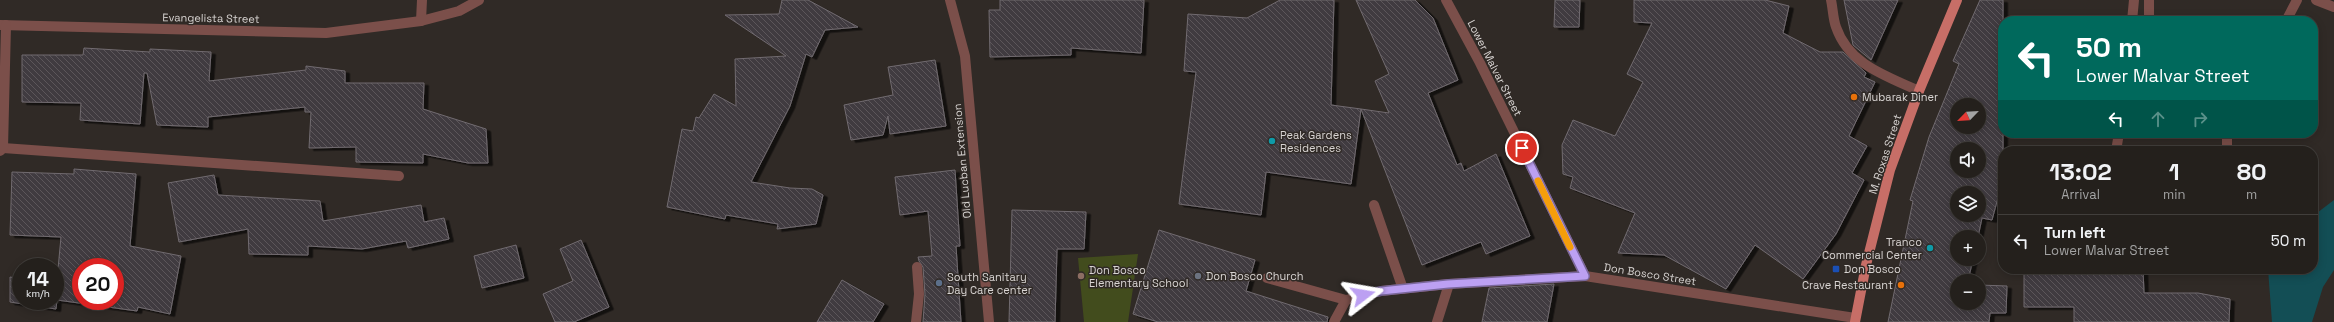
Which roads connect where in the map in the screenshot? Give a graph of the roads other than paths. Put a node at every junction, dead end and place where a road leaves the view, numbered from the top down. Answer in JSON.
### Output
{"nodes":[{"id":1,"x":422,"y":0,"type":"edge"},
{"id":2,"x":479,"y":0,"type":"edge"},
{"id":3,"x":950,"y":0,"type":"edge"},
{"id":4,"x":1446,"y":0,"type":"edge"},
{"id":5,"x":1831,"y":0,"type":"edge"},
{"id":6,"x":1957,"y":0,"type":"edge"},
{"id":7,"x":2134,"y":0,"type":"edge"},
{"id":8,"x":2149,"y":0,"type":"edge"},
{"id":9,"x":2297,"y":0,"type":"edge"},
{"id":10,"x":2316,"y":0,"type":"edge"},
{"id":11,"x":2334,"y":7,"type":"edge"},
{"id":12,"x":2132,"y":16,"type":"edge"},
{"id":13,"x":2149,"y":16,"type":"edge"},
{"id":14,"x":2289,"y":16,"type":"edge"},
{"id":15,"x":421,"y":21,"type":"junction"},
{"id":16,"x":3,"y":25,"type":"edge"},
{"id":17,"x":1919,"y":91,"type":"junction"},
{"id":18,"x":2,"y":150,"type":"edge"},
{"id":19,"x":399,"y":176,"type":"dead end"},
{"id":20,"x":1374,"y":205,"type":"dead end"},
{"id":21,"x":917,"y":267,"type":"dead end"},
{"id":22,"x":1585,"y":276,"type":"junction"},
{"id":23,"x":1267,"y":278,"type":"dead end"},
{"id":24,"x":1448,"y":284,"type":"junction"},
{"id":25,"x":1403,"y":288,"type":"junction"},
{"id":26,"x":1346,"y":300,"type":"junction"},
{"id":27,"x":1855,"y":320,"type":"edge"},
{"id":28,"x":916,"y":322,"type":"edge"},
{"id":29,"x":989,"y":322,"type":"edge"},
{"id":30,"x":1334,"y":322,"type":"edge"},
{"id":31,"x":1437,"y":322,"type":"edge"}],
"edges":[{"from":1,"to":15,"type":"street"},
{"from":2,"to":15,"type":"street","name":"Evangelista Street"},
{"from":3,"to":29,"type":"street","name":"Old Lucban Extension"},
{"from":4,"to":22,"type":"street","name":"Lower Malvar Street"},
{"from":5,"to":17,"type":"street"},
{"from":6,"to":17,"type":"main road","name":"M. Roxas Street"},
{"from":7,"to":12,"type":"street"},
{"from":8,"to":13,"type":"street"},
{"from":9,"to":14,"type":"street"},
{"from":10,"to":11,"type":"street"},
{"from":15,"to":16,"type":"street","name":"Evangelista Street"},
{"from":16,"to":18,"type":"street"},
{"from":17,"to":27,"type":"main road","name":"M. Roxas Street"},
{"from":18,"to":19,"type":"street"},
{"from":20,"to":25,"type":"street"},
{"from":21,"to":28,"type":"street"},
{"from":22,"to":24,"type":"street","name":"Don Bosco Street"},
{"from":22,"to":27,"type":"street","name":"Don Bosco Street"},
{"from":23,"to":26,"type":"street","name":"Don Bosco Street"},
{"from":24,"to":25,"type":"street","name":"Don Bosco Street"},
{"from":24,"to":31,"type":"street"},
{"from":25,"to":26,"type":"street","name":"Don Bosco Street"},
{"from":26,"to":30,"type":"street"}]}
